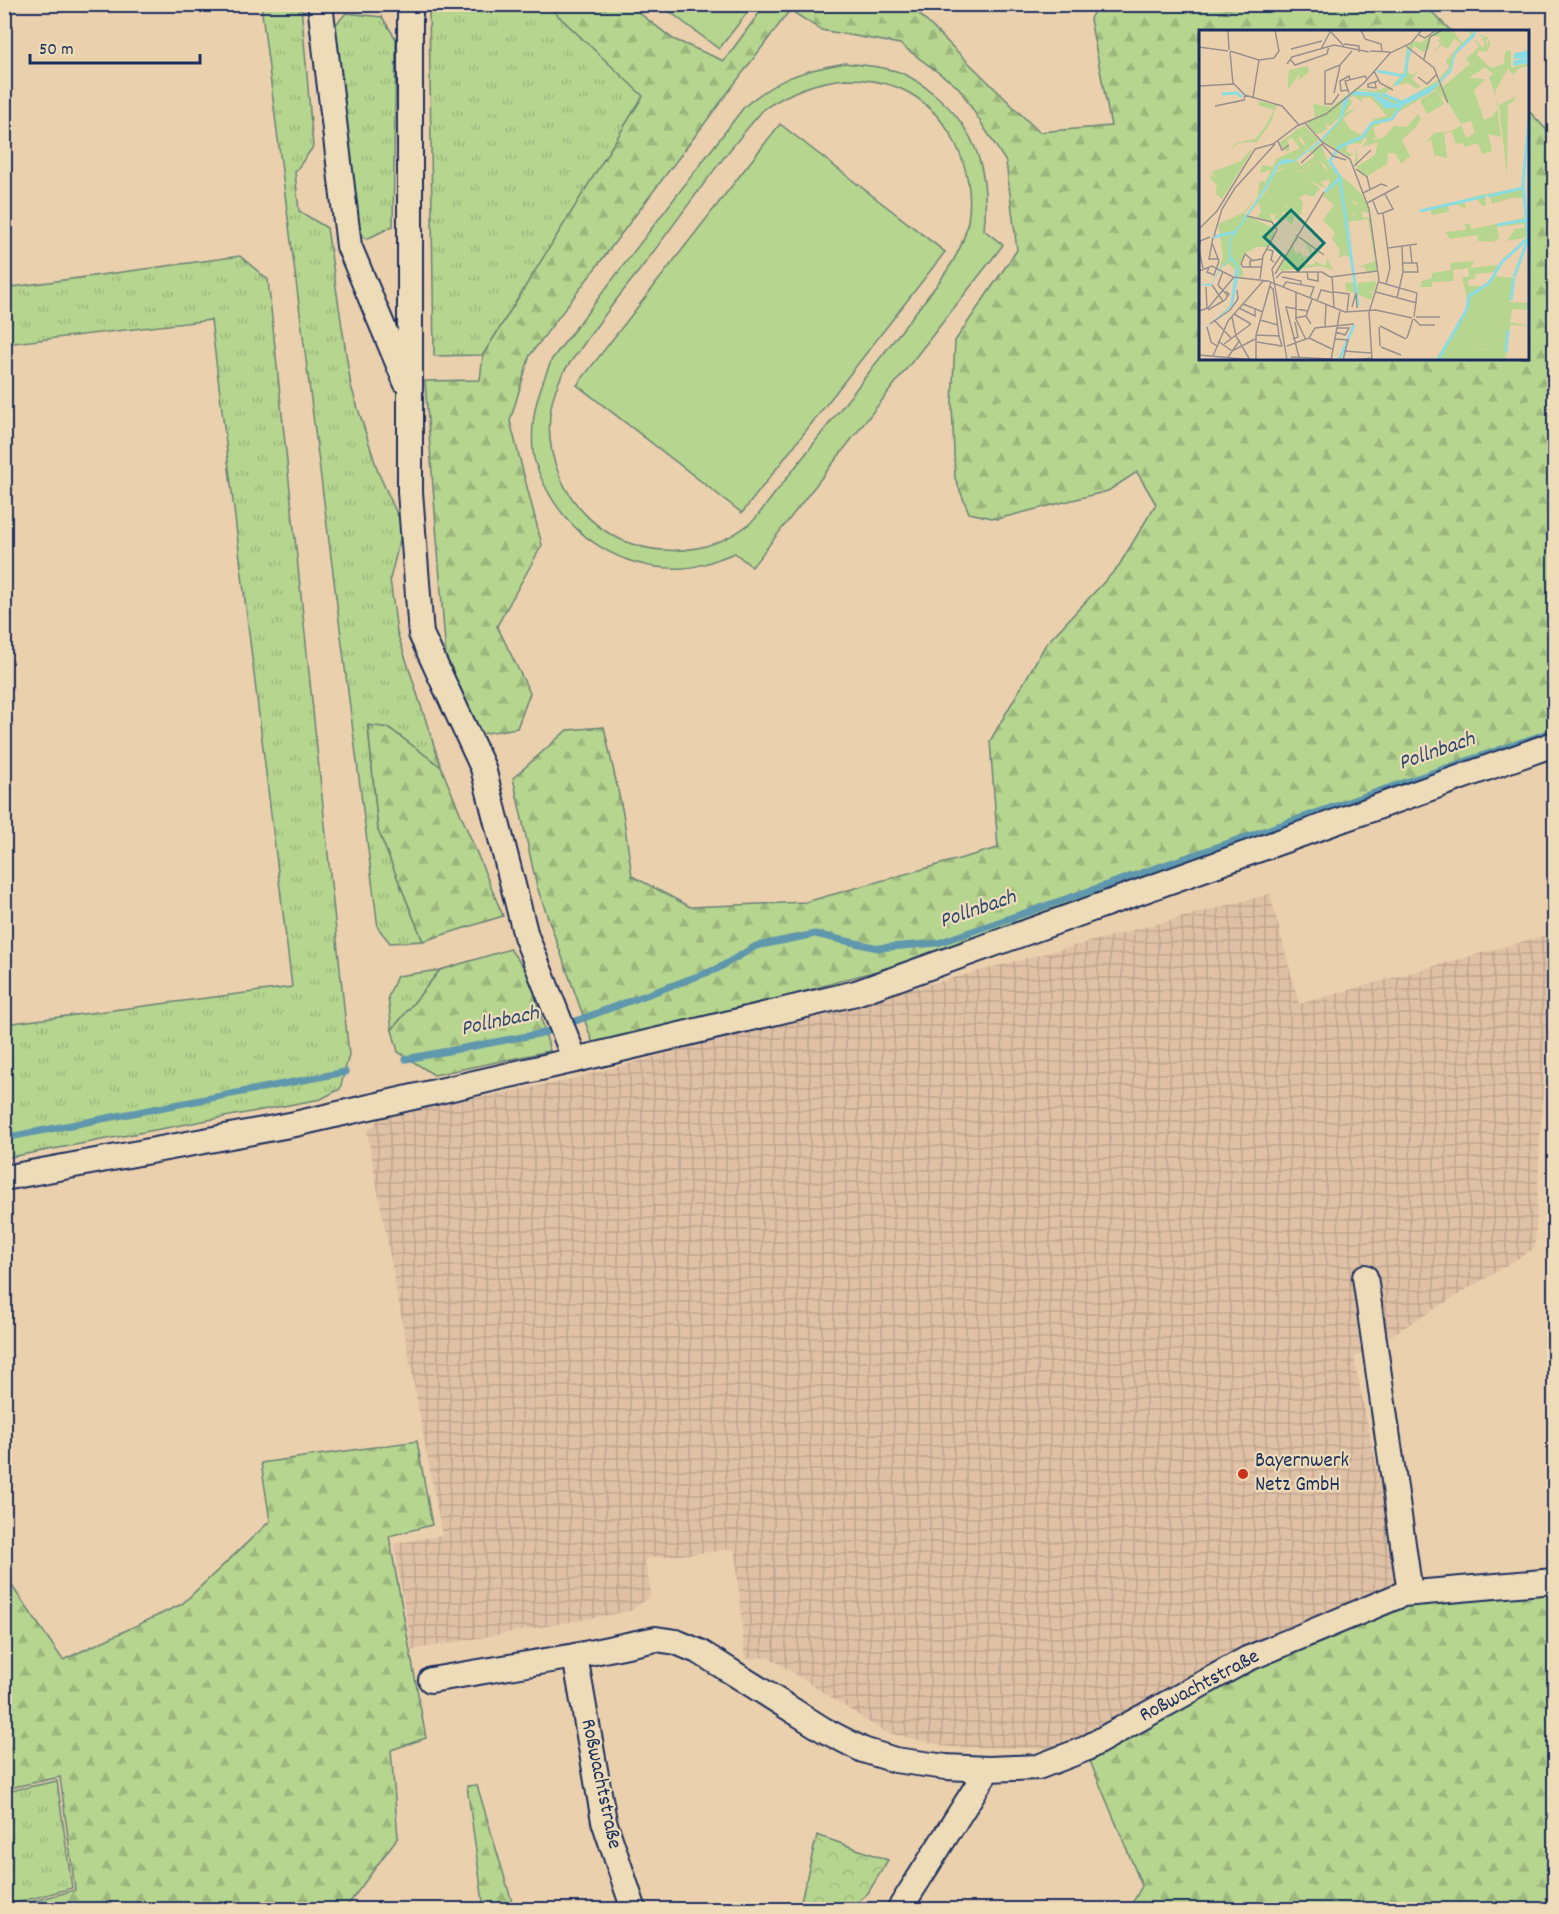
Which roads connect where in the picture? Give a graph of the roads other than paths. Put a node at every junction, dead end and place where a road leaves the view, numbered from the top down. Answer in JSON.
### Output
{"nodes":[{"id":1,"x":320,"y":4,"type":"edge"},
{"id":2,"x":410,"y":4,"type":"edge"},
{"id":3,"x":410,"y":393,"type":"junction"},
{"id":4,"x":1554,"y":744,"type":"edge"},
{"id":5,"x":571,"y":1050,"type":"junction"},
{"id":6,"x":4,"y":1178,"type":"edge"},
{"id":7,"x":1365,"y":1277,"type":"dead end"},
{"id":8,"x":1554,"y":1581,"type":"edge"},
{"id":9,"x":1410,"y":1593,"type":"junction"},
{"id":10,"x":575,"y":1656,"type":"junction"},
{"id":11,"x":431,"y":1680,"type":"dead end"},
{"id":12,"x":988,"y":1769,"type":"junction"},
{"id":13,"x":634,"y":1910,"type":"edge"},
{"id":14,"x":899,"y":1910,"type":"edge"}],
"edges":[{"from":1,"to":3,"type":"street"},
{"from":2,"to":3,"type":"street"},
{"from":3,"to":5,"type":"street"},
{"from":4,"to":5,"type":"street"},
{"from":5,"to":6,"type":"street"},
{"from":7,"to":9,"type":"street"},
{"from":8,"to":9,"type":"street","name":"Roßwachtstraße"},
{"from":9,"to":12,"type":"street","name":"Roßwachtstraße"},
{"from":10,"to":11,"type":"street","name":"Roßwachtstraße"},
{"from":10,"to":12,"type":"street","name":"Roßwachtstraße"},
{"from":10,"to":13,"type":"street","name":"Roßwachtstraße"},
{"from":12,"to":14,"type":"street"}]}
